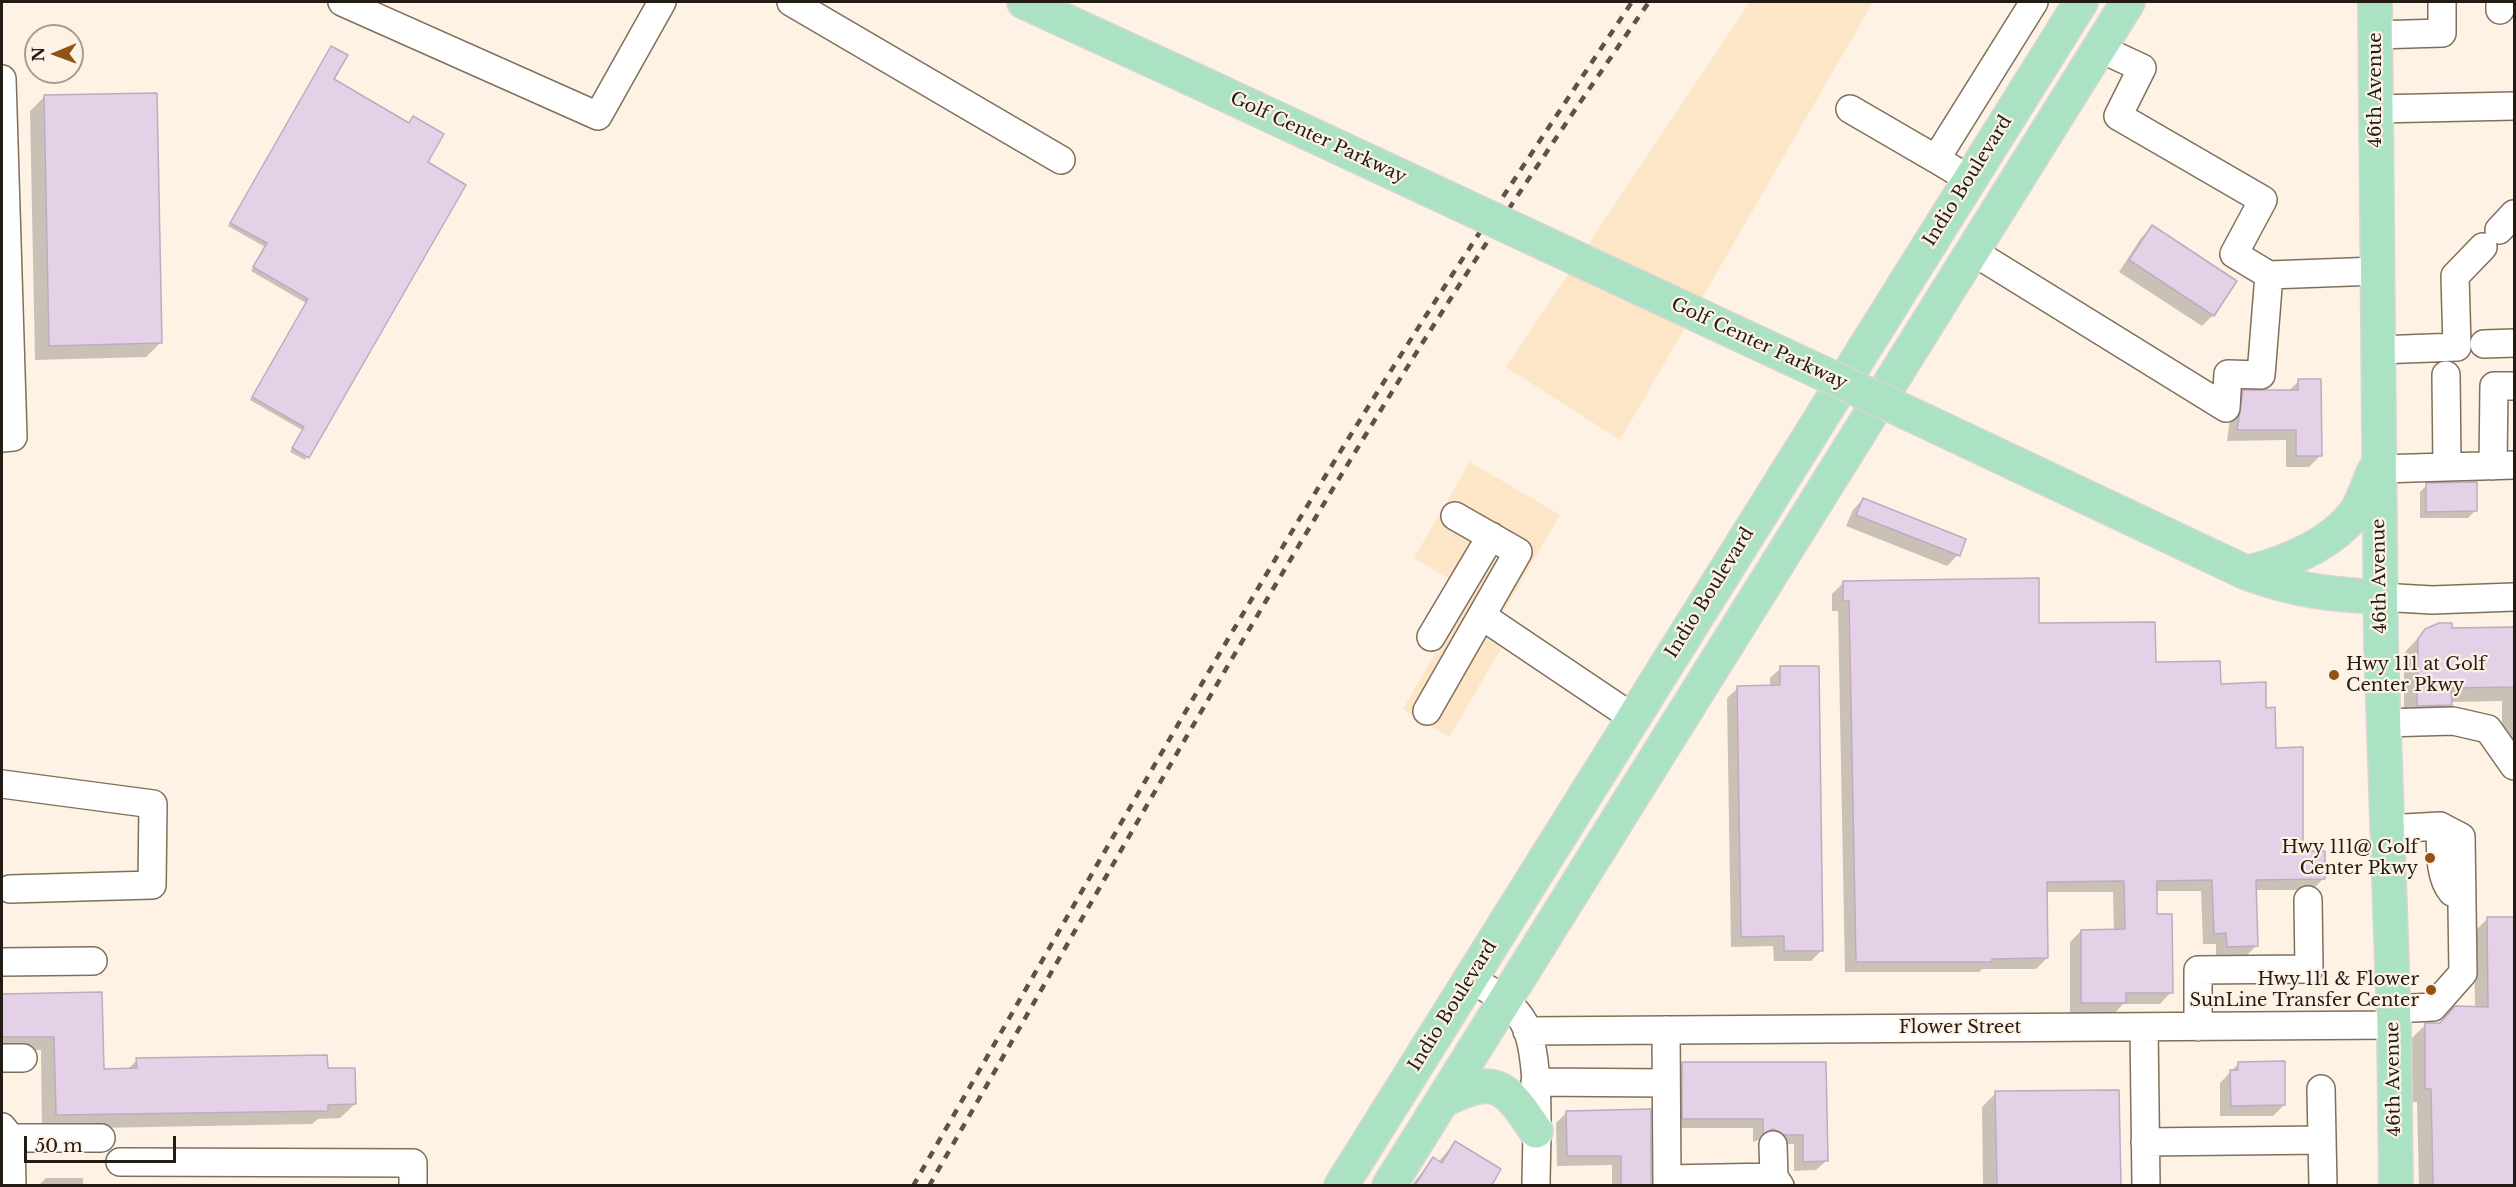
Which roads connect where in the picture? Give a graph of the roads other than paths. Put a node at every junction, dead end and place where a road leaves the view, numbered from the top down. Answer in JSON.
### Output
{"nodes":[{"id":1,"x":342,"y":2,"type":"edge"},
{"id":2,"x":662,"y":2,"type":"edge"},
{"id":3,"x":791,"y":2,"type":"edge"},
{"id":4,"x":1024,"y":2,"type":"edge"},
{"id":5,"x":2080,"y":2,"type":"edge"},
{"id":6,"x":2128,"y":2,"type":"edge"},
{"id":7,"x":2375,"y":2,"type":"edge"},
{"id":8,"x":2442,"y":2,"type":"edge"},
{"id":9,"x":2031,"y":6,"type":"edge"},
{"id":10,"x":2063,"y":30,"type":"junction"},
{"id":11,"x":2375,"y":35,"type":"junction"},
{"id":12,"x":2099,"y":48,"type":"junction"},
{"id":13,"x":2,"y":79,"type":"edge"},
{"id":14,"x":1977,"y":93,"type":"junction"},
{"id":15,"x":2514,"y":106,"type":"edge"},
{"id":16,"x":1850,"y":109,"type":"dead end"},
{"id":17,"x":2376,"y":109,"type":"junction"},
{"id":18,"x":2009,"y":115,"type":"junction"},
{"id":19,"x":1936,"y":159,"type":"junction"},
{"id":20,"x":1061,"y":160,"type":"dead end"},
{"id":21,"x":1969,"y":179,"type":"junction"},
{"id":22,"x":2499,"y":230,"type":"edge"},
{"id":23,"x":1972,"y":251,"type":"junction"},
{"id":24,"x":2377,"y":271,"type":"junction"},
{"id":25,"x":2269,"y":275,"type":"junction"},
{"id":26,"x":2514,"y":343,"type":"edge"},
{"id":27,"x":2484,"y":344,"type":"dead end"},
{"id":28,"x":2378,"y":350,"type":"junction"},
{"id":29,"x":2446,"y":375,"type":"dead end"},
{"id":30,"x":2514,"y":386,"type":"edge"},
{"id":31,"x":2,"y":438,"type":"edge"},
{"id":32,"x":2379,"y":464,"type":"junction"},
{"id":33,"x":2504,"y":466,"type":"edge"},
{"id":34,"x":2447,"y":467,"type":"junction"},
{"id":35,"x":1455,"y":516,"type":"dead end"},
{"id":36,"x":1491,"y":536,"type":"junction"},
{"id":37,"x":2247,"y":573,"type":"junction"},
{"id":38,"x":2380,"y":597,"type":"junction"},
{"id":39,"x":2514,"y":597,"type":"edge"},
{"id":40,"x":1701,"y":607,"type":"junction"},
{"id":41,"x":1482,"y":616,"type":"junction"},
{"id":42,"x":1431,"y":637,"type":"dead end"},
{"id":43,"x":1427,"y":711,"type":"dead end"},
{"id":44,"x":1632,"y":717,"type":"junction"},
{"id":45,"x":2384,"y":723,"type":"junction"},
{"id":46,"x":2514,"y":765,"type":"edge"},
{"id":47,"x":1651,"y":767,"type":"junction"},
{"id":48,"x":2,"y":784,"type":"edge"},
{"id":49,"x":2387,"y":829,"type":"junction"},
{"id":50,"x":10,"y":889,"type":"dead end"},
{"id":51,"x":2308,"y":900,"type":"dead end"},
{"id":52,"x":93,"y":961,"type":"dead end"},
{"id":53,"x":2,"y":962,"type":"edge"},
{"id":54,"x":1471,"y":978,"type":"junction"},
{"id":55,"x":1505,"y":1002,"type":"junction"},
{"id":56,"x":2394,"y":1017,"type":"junction"},
{"id":57,"x":2144,"y":1027,"type":"junction"},
{"id":58,"x":2198,"y":1027,"type":"junction"},
{"id":59,"x":1666,"y":1030,"type":"junction"},
{"id":60,"x":1527,"y":1031,"type":"junction"},
{"id":61,"x":1535,"y":1082,"type":"junction"},
{"id":62,"x":1666,"y":1083,"type":"junction"},
{"id":63,"x":2321,"y":1089,"type":"dead end"},
{"id":64,"x":1442,"y":1101,"type":"junction"},
{"id":65,"x":1536,"y":1131,"type":"junction"},
{"id":66,"x":6,"y":1132,"type":"edge"},
{"id":67,"x":100,"y":1138,"type":"dead end"},
{"id":68,"x":2322,"y":1140,"type":"junction"},
{"id":69,"x":2145,"y":1142,"type":"junction"},
{"id":70,"x":1773,"y":1145,"type":"dead end"},
{"id":71,"x":120,"y":1162,"type":"dead end"},
{"id":72,"x":1777,"y":1181,"type":"edge"},
{"id":73,"x":1667,"y":1182,"type":"edge"},
{"id":74,"x":12,"y":1185,"type":"edge"},
{"id":75,"x":413,"y":1185,"type":"edge"},
{"id":76,"x":1341,"y":1185,"type":"edge"},
{"id":77,"x":1389,"y":1185,"type":"edge"},
{"id":78,"x":1536,"y":1185,"type":"edge"},
{"id":79,"x":2146,"y":1185,"type":"edge"},
{"id":80,"x":2324,"y":1185,"type":"edge"},
{"id":81,"x":2396,"y":1185,"type":"edge"}],
"edges":[{"from":1,"to":2,"type":"street"},
{"from":3,"to":20,"type":"street"},
{"from":4,"to":37,"type":"main road","name":"Golf Center Parkway","bridge":true},
{"from":5,"to":10,"type":"main road","name":"Indio Boulevard"},
{"from":6,"to":12,"type":"main road"},
{"from":7,"to":11,"type":"main road","name":"46th Avenue"},
{"from":8,"to":11,"type":"street"},
{"from":9,"to":10,"type":"street"},
{"from":9,"to":14,"type":"street"},
{"from":10,"to":18,"type":"main road","name":"Indio Boulevard"},
{"from":11,"to":17,"type":"main road","name":"46th Avenue"},
{"from":12,"to":23,"type":"main road"},
{"from":12,"to":25,"type":"street"},
{"from":13,"to":31,"type":"street"},
{"from":14,"to":18,"type":"street"},
{"from":14,"to":19,"type":"street"},
{"from":15,"to":17,"type":"street"},
{"from":16,"to":19,"type":"street"},
{"from":17,"to":24,"type":"main road","name":"46th Avenue"},
{"from":18,"to":21,"type":"main road","name":"Indio Boulevard"},
{"from":19,"to":21,"type":"street"},
{"from":21,"to":40,"type":"main road","name":"Indio Boulevard"},
{"from":22,"to":28,"type":"street"},
{"from":23,"to":25,"type":"street"},
{"from":23,"to":47,"type":"main road"},
{"from":24,"to":25,"type":"street"},
{"from":24,"to":28,"type":"main road","name":"46th Avenue"},
{"from":26,"to":27,"type":"street"},
{"from":28,"to":32,"type":"main road","name":"46th Avenue"},
{"from":29,"to":34,"type":"street"},
{"from":30,"to":33,"type":"street"},
{"from":32,"to":34,"type":"street"},
{"from":32,"to":37,"type":"main road"},
{"from":32,"to":38,"type":"main road","name":"46th Avenue"},
{"from":33,"to":34,"type":"street"},
{"from":35,"to":36,"type":"street"},
{"from":36,"to":41,"type":"street"},
{"from":36,"to":42,"type":"street"},
{"from":37,"to":38,"type":"main road","name":"Golf Center Parkway"},
{"from":38,"to":39,"type":"street","name":"Golf Center Parkway"},
{"from":38,"to":45,"type":"main road","name":"46th Avenue"},
{"from":40,"to":44,"type":"main road","name":"Indio Boulevard"},
{"from":40,"to":47,"type":"main road"},
{"from":41,"to":43,"type":"street"},
{"from":41,"to":44,"type":"street"},
{"from":44,"to":54,"type":"main road","name":"Indio Boulevard"},
{"from":45,"to":46,"type":"street"},
{"from":45,"to":49,"type":"main road","name":"46th Avenue"},
{"from":47,"to":55,"type":"main road"},
{"from":48,"to":50,"type":"street"},
{"from":49,"to":56,"type":"main road","name":"46th Avenue"},
{"from":49,"to":56,"type":"street","name":"Flower Street"},
{"from":51,"to":58,"type":"street"},
{"from":52,"to":53,"type":"street"},
{"from":54,"to":55,"type":"street"},
{"from":54,"to":76,"type":"main road","name":"Indio Boulevard"},
{"from":55,"to":60,"type":"street"},
{"from":55,"to":64,"type":"main road"},
{"from":56,"to":58,"type":"street","name":"Flower Street"},
{"from":56,"to":81,"type":"main road","name":"46th Avenue"},
{"from":57,"to":58,"type":"street","name":"Flower Street"},
{"from":57,"to":59,"type":"street","name":"Flower Street"},
{"from":57,"to":69,"type":"street"},
{"from":59,"to":60,"type":"street","name":"Flower Street"},
{"from":59,"to":62,"type":"street"},
{"from":60,"to":61,"type":"street"},
{"from":61,"to":62,"type":"street"},
{"from":61,"to":65,"type":"street"},
{"from":62,"to":73,"type":"street"},
{"from":63,"to":68,"type":"street"},
{"from":64,"to":65,"type":"main road"},
{"from":64,"to":77,"type":"main road"},
{"from":65,"to":78,"type":"street"},
{"from":66,"to":67,"type":"street"},
{"from":66,"to":74,"type":"street"},
{"from":68,"to":69,"type":"street"},
{"from":68,"to":80,"type":"street"},
{"from":69,"to":79,"type":"street"},
{"from":70,"to":72,"type":"street"},
{"from":71,"to":75,"type":"street"},
{"from":72,"to":73,"type":"street"}]}
